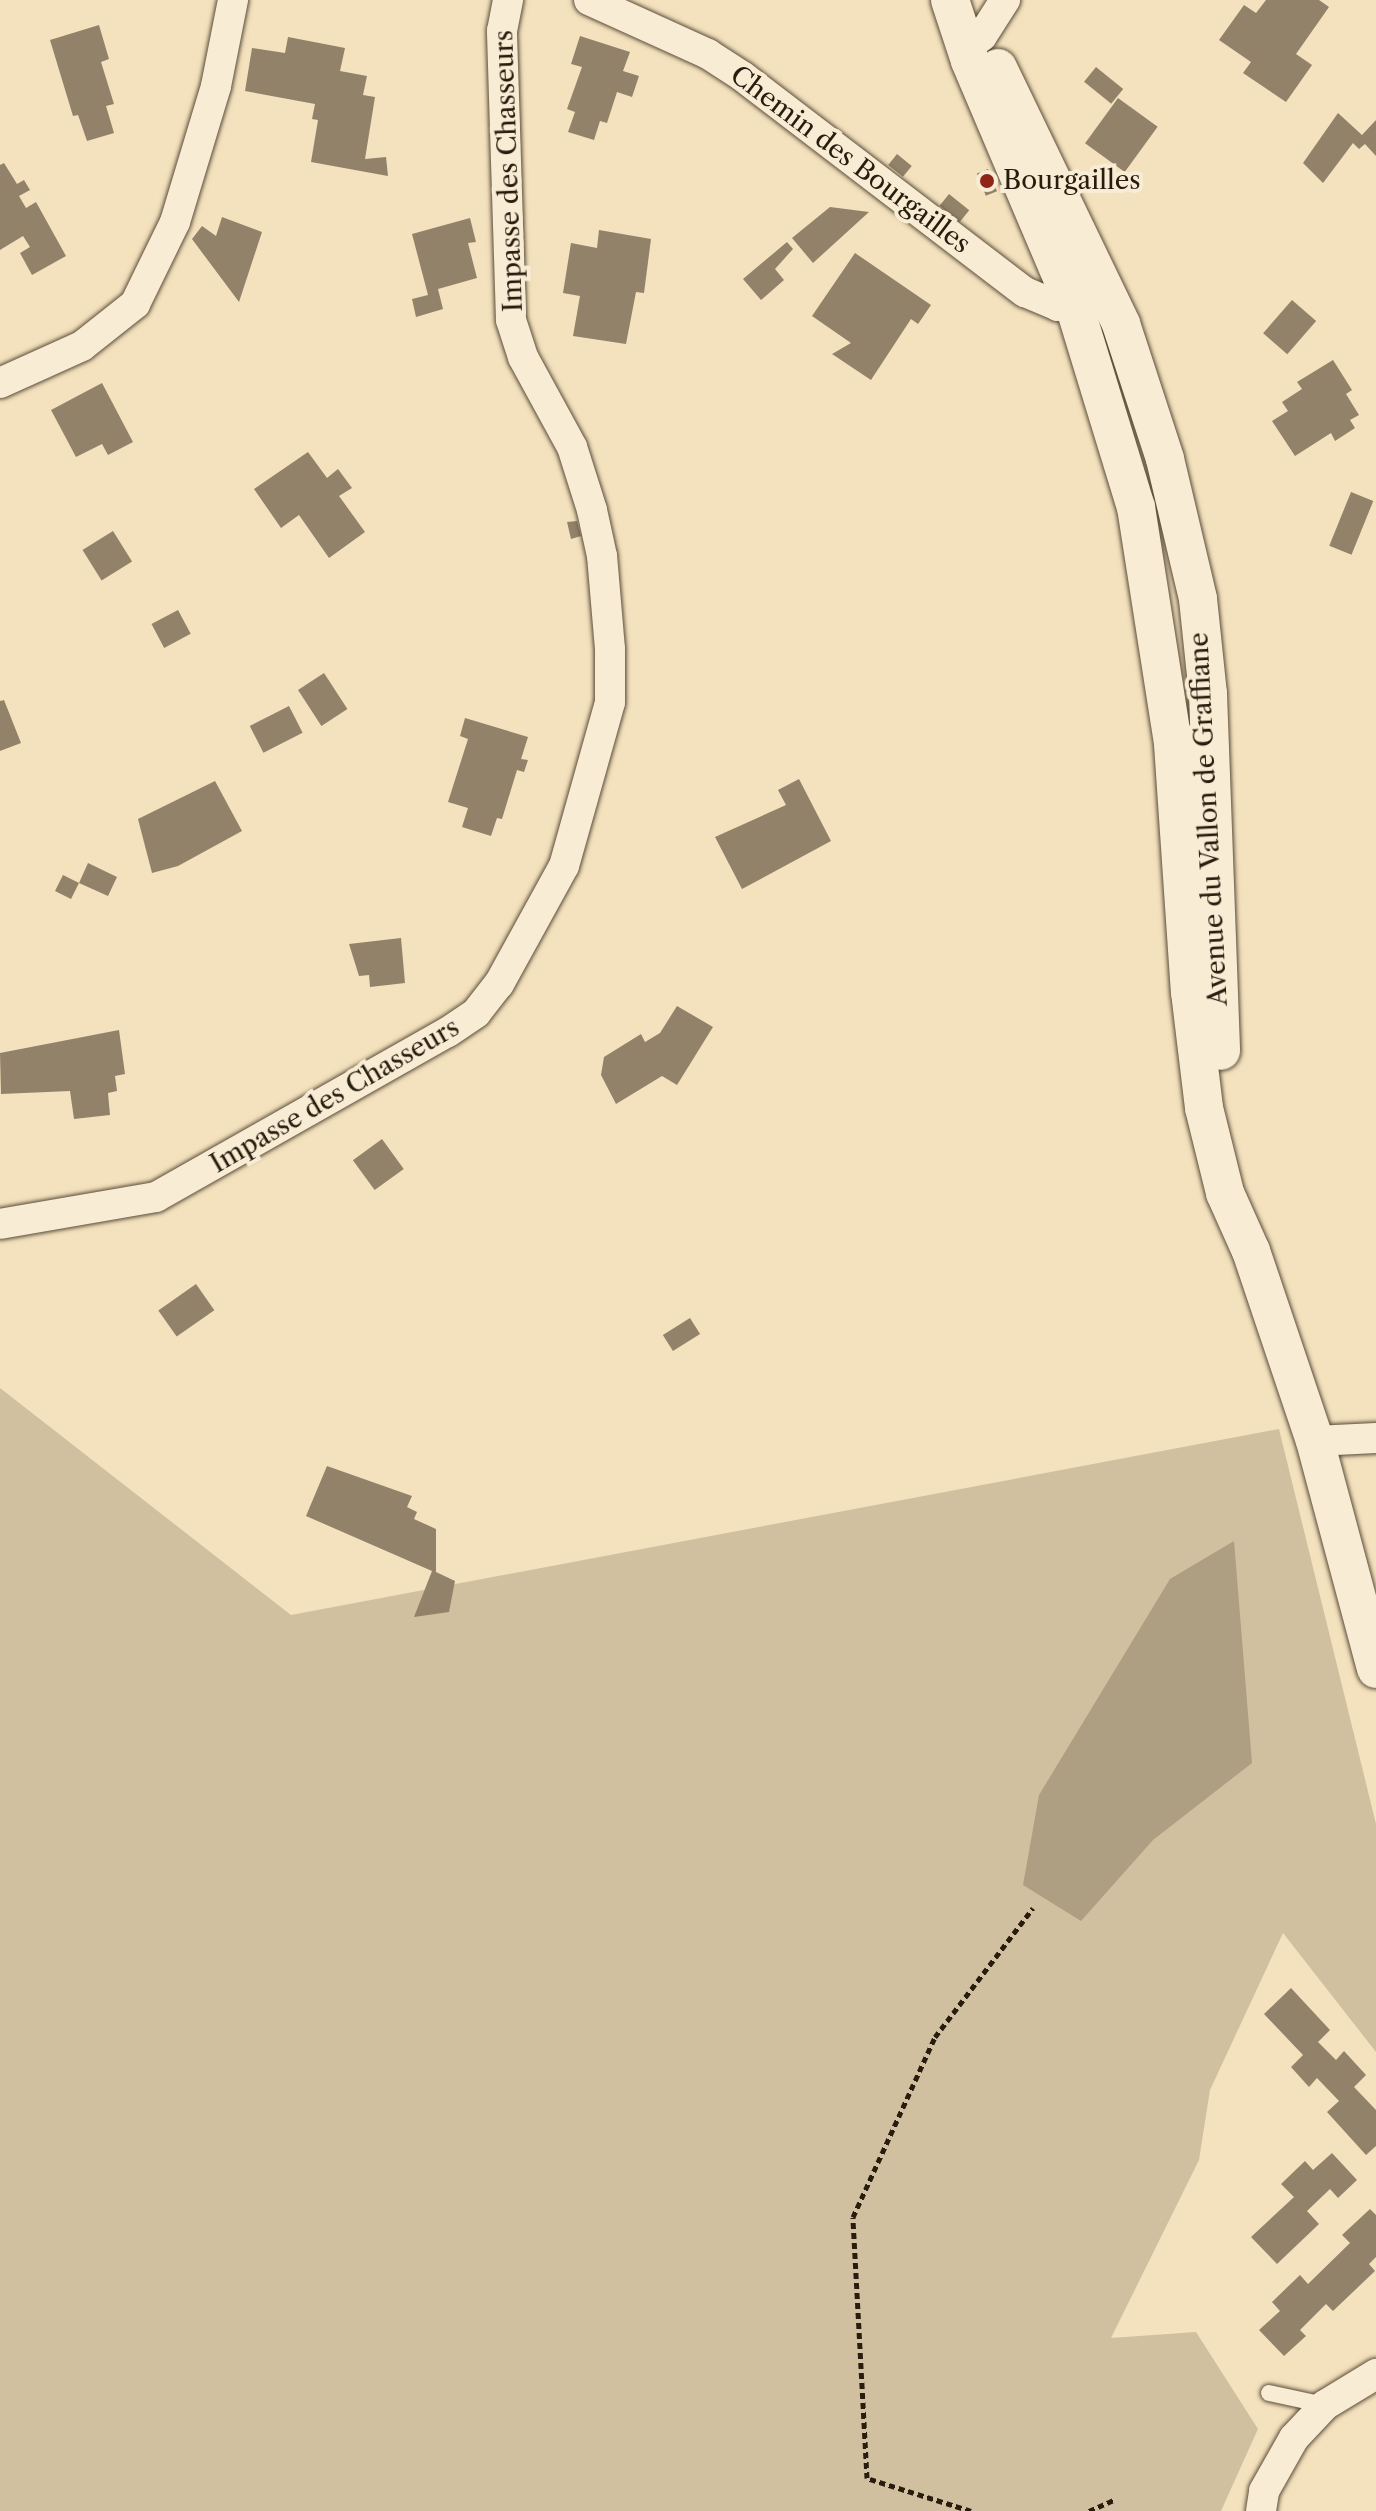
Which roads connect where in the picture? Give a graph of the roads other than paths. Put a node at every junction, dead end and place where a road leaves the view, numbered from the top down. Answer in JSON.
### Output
{"nodes":[{"id":1,"x":233,"y":0,"type":"edge"},
{"id":2,"x":508,"y":0,"type":"edge"},
{"id":3,"x":589,"y":0,"type":"edge"},
{"id":4,"x":950,"y":0,"type":"edge"},
{"id":5,"x":961,"y":0,"type":"edge"},
{"id":6,"x":1005,"y":0,"type":"edge"},
{"id":7,"x":974,"y":42,"type":"junction"},
{"id":8,"x":1092,"y":304,"type":"junction"},
{"id":9,"x":1,"y":380,"type":"edge"},
{"id":10,"x":0,"y":1224,"type":"edge"},
{"id":11,"x":1376,"y":1438,"type":"edge"},
{"id":12,"x":1315,"y":1441,"type":"junction"},
{"id":13,"x":1376,"y":1669,"type":"edge"},
{"id":14,"x":1376,"y":2349,"type":"edge"},
{"id":15,"x":1376,"y":2374,"type":"edge"},
{"id":16,"x":1269,"y":2393,"type":"dead end"},
{"id":17,"x":1325,"y":2405,"type":"junction"},
{"id":18,"x":1261,"y":2511,"type":"edge"}],
"edges":[{"from":1,"to":9,"type":"street"},
{"from":2,"to":10,"type":"street","name":"Impasse des Chasseurs"},
{"from":3,"to":8,"type":"street","name":"Chemin des Bourgailles"},
{"from":4,"to":7,"type":"street","name":"Avenue du Vallon de Graffiane"},
{"from":5,"to":7,"type":"street","name":"Avenue du Vallon de Graffiane"},
{"from":6,"to":7,"type":"street"},
{"from":7,"to":8,"type":"street","name":"Avenue du Vallon de Graffiane"},
{"from":8,"to":12,"type":"street","name":"Avenue du Vallon de Graffiane"},
{"from":11,"to":12,"type":"street"},
{"from":12,"to":13,"type":"street","name":"Avenue du Vallon de Graffiane"},
{"from":14,"to":17,"type":"street"},
{"from":15,"to":17,"type":"street"},
{"from":16,"to":17,"type":"lane"},
{"from":17,"to":18,"type":"street"}]}
